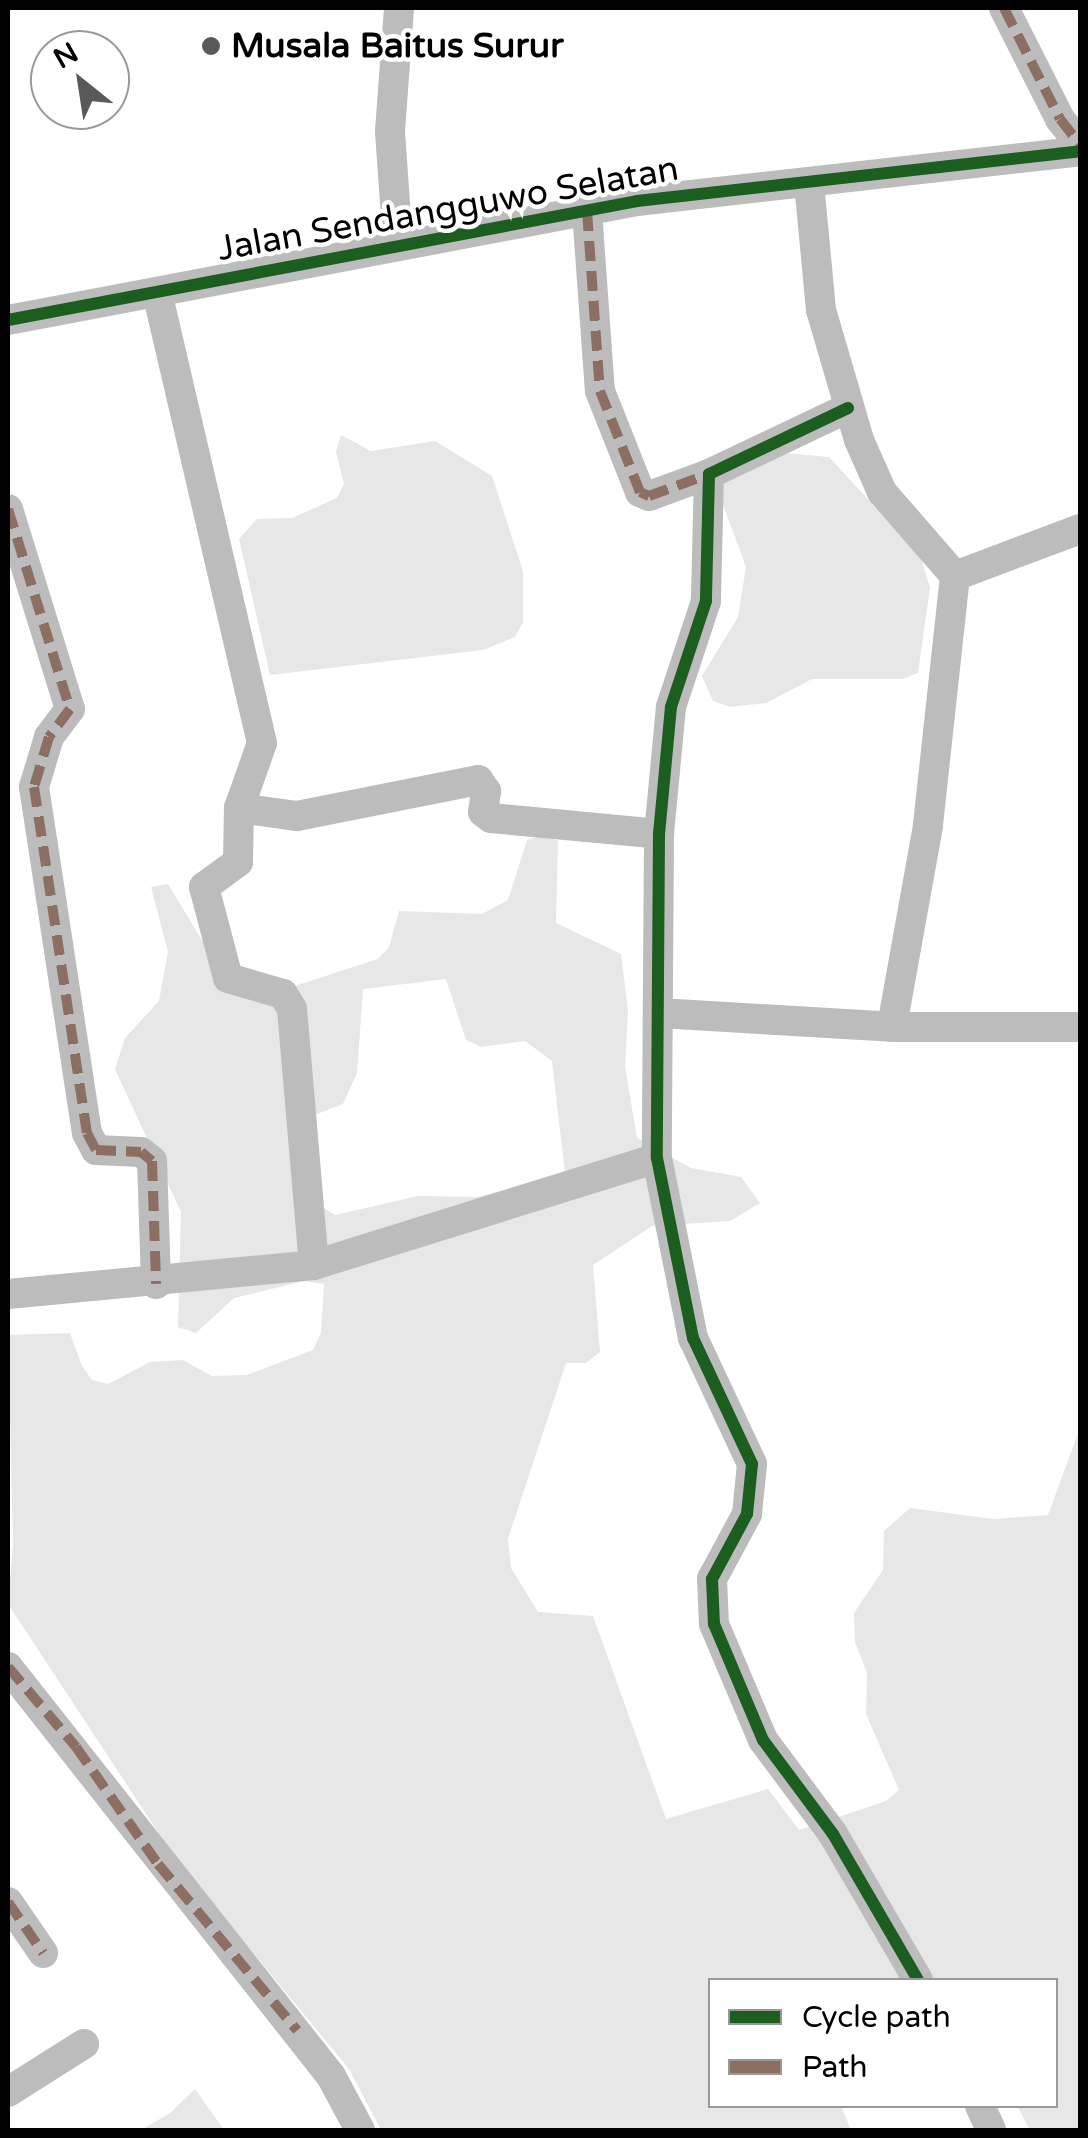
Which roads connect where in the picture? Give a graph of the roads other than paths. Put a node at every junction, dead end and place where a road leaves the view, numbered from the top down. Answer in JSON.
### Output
{"nodes":[{"id":1,"x":398,"y":8,"type":"edge"},
{"id":2,"x":1004,"y":8,"type":"edge"},
{"id":3,"x":1080,"y":148,"type":"edge"},
{"id":4,"x":809,"y":183,"type":"junction"},
{"id":5,"x":587,"y":211,"type":"junction"},
{"id":6,"x":398,"y":246,"type":"junction"},
{"id":7,"x":157,"y":292,"type":"junction"},
{"id":8,"x":8,"y":320,"type":"edge"},
{"id":9,"x":848,"y":408,"type":"junction"},
{"id":10,"x":709,"y":474,"type":"junction"},
{"id":11,"x":8,"y":508,"type":"edge"},
{"id":12,"x":1080,"y":529,"type":"edge"},
{"id":13,"x":955,"y":576,"type":"junction"},
{"id":14,"x":239,"y":808,"type":"junction"},
{"id":15,"x":659,"y":834,"type":"junction"},
{"id":16,"x":659,"y":1013,"type":"junction"},
{"id":17,"x":892,"y":1028,"type":"junction"},
{"id":18,"x":1080,"y":1028,"type":"edge"},
{"id":19,"x":657,"y":1158,"type":"junction"},
{"id":20,"x":314,"y":1266,"type":"junction"},
{"id":21,"x":156,"y":1284,"type":"junction"},
{"id":22,"x":8,"y":1294,"type":"edge"},
{"id":23,"x":9,"y":1666,"type":"edge"},
{"id":24,"x":8,"y":1902,"type":"edge"},
{"id":25,"x":42,"y":1954,"type":"dead end"},
{"id":26,"x":917,"y":1978,"type":"edge"},
{"id":27,"x":84,"y":2044,"type":"dead end"},
{"id":28,"x":8,"y":2092,"type":"edge"},
{"id":29,"x":360,"y":2130,"type":"edge"}],
"edges":[{"from":1,"to":6,"type":"street"},
{"from":2,"to":3,"type":"street"},
{"from":3,"to":4,"type":"street","name":"Jalan Sendangguwo Selatan"},
{"from":4,"to":5,"type":"street","name":"Jalan Sendangguwo Selatan"},
{"from":4,"to":9,"type":"street"},
{"from":5,"to":6,"type":"street","name":"Jalan Sendangguwo Selatan"},
{"from":5,"to":10,"type":"street"},
{"from":6,"to":7,"type":"street","name":"Jalan Sendangguwo Selatan"},
{"from":7,"to":8,"type":"street","name":"Jalan Sendangguwo Selatan"},
{"from":7,"to":14,"type":"street"},
{"from":9,"to":10,"type":"street"},
{"from":9,"to":13,"type":"street"},
{"from":10,"to":15,"type":"street"},
{"from":11,"to":21,"type":"street"},
{"from":12,"to":13,"type":"street"},
{"from":13,"to":17,"type":"street"},
{"from":14,"to":15,"type":"street"},
{"from":14,"to":20,"type":"street"},
{"from":15,"to":16,"type":"street"},
{"from":16,"to":17,"type":"street"},
{"from":16,"to":19,"type":"street"},
{"from":17,"to":18,"type":"street"},
{"from":19,"to":20,"type":"street"},
{"from":19,"to":26,"type":"street"},
{"from":20,"to":21,"type":"street"},
{"from":21,"to":22,"type":"street"},
{"from":23,"to":29,"type":"street"},
{"from":24,"to":25,"type":"street"},
{"from":27,"to":28,"type":"street"}]}
